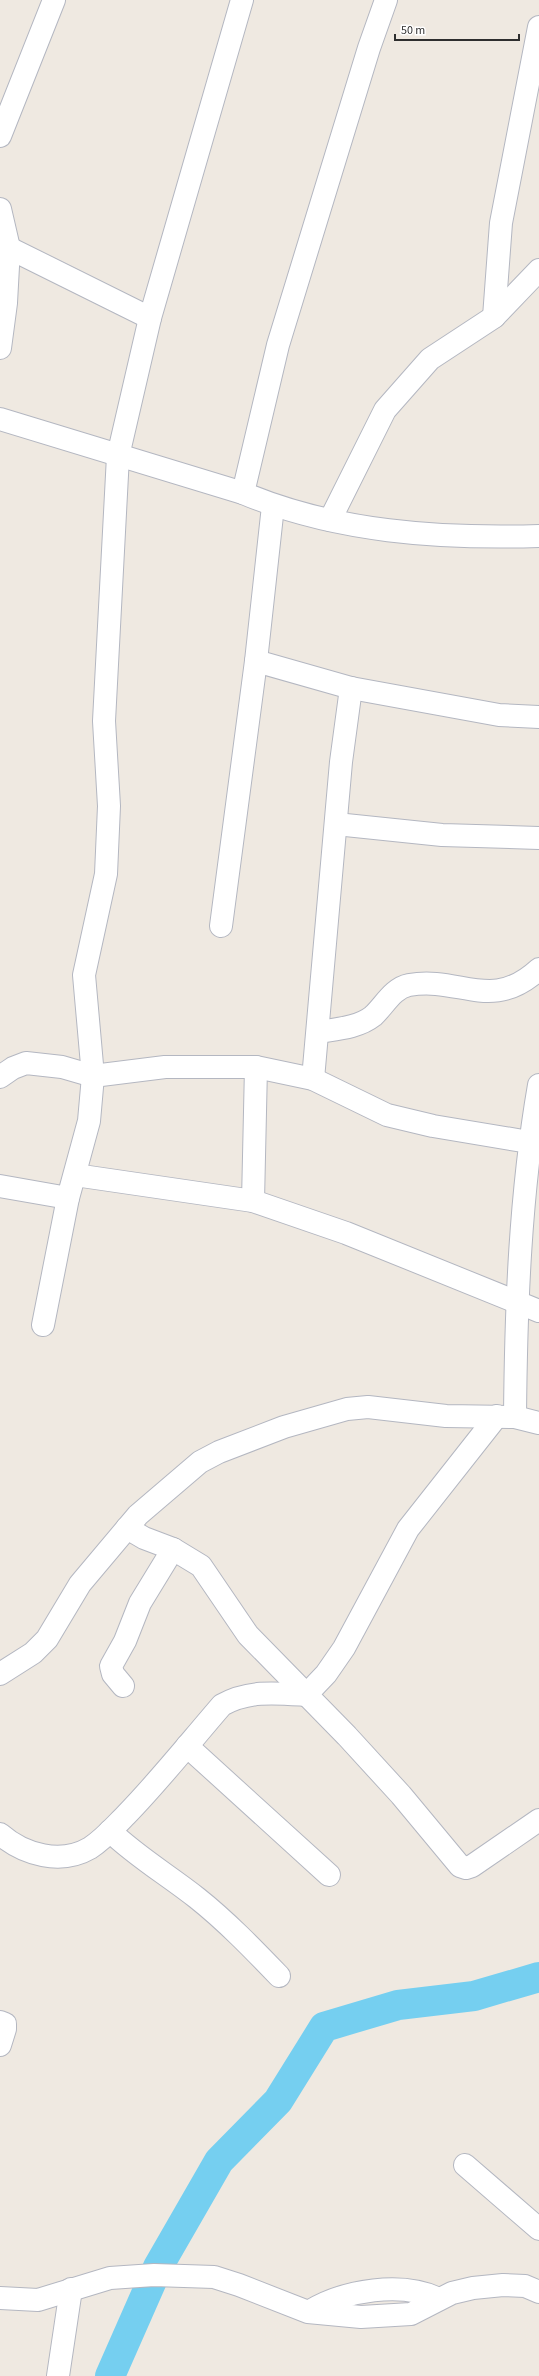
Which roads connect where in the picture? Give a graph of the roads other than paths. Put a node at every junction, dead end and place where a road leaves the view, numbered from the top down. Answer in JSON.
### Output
{"nodes":[{"id":1,"x":54,"y":0,"type":"edge"},
{"id":2,"x":242,"y":0,"type":"edge"},
{"id":3,"x":386,"y":0,"type":"edge"},
{"id":4,"x":539,"y":27,"type":"edge"},
{"id":5,"x":0,"y":136,"type":"edge"},
{"id":6,"x":0,"y":209,"type":"edge"},
{"id":7,"x":9,"y":248,"type":"junction"},
{"id":8,"x":539,"y":270,"type":"edge"},
{"id":9,"x":3,"y":302,"type":"edge"},
{"id":10,"x":494,"y":317,"type":"junction"},
{"id":11,"x":150,"y":318,"type":"junction"},
{"id":12,"x":0,"y":348,"type":"edge"},
{"id":13,"x":0,"y":419,"type":"edge"},
{"id":14,"x":118,"y":456,"type":"junction"},
{"id":15,"x":244,"y":493,"type":"junction"},
{"id":16,"x":273,"y":506,"type":"junction"},
{"id":17,"x":330,"y":520,"type":"junction"},
{"id":18,"x":539,"y":536,"type":"edge"},
{"id":19,"x":256,"y":661,"type":"junction"},
{"id":20,"x":352,"y":688,"type":"junction"},
{"id":21,"x":539,"y":717,"type":"edge"},
{"id":22,"x":336,"y":824,"type":"junction"},
{"id":23,"x":539,"y":838,"type":"edge"},
{"id":24,"x":221,"y":926,"type":"dead end"},
{"id":25,"x":539,"y":969,"type":"edge"},
{"id":26,"x":318,"y":1032,"type":"junction"},
{"id":27,"x":256,"y":1067,"type":"junction"},
{"id":28,"x":93,"y":1076,"type":"junction"},
{"id":29,"x":0,"y":1077,"type":"edge"},
{"id":30,"x":313,"y":1079,"type":"junction"},
{"id":31,"x":539,"y":1085,"type":"edge"},
{"id":32,"x":534,"y":1143,"type":"edge"},
{"id":33,"x":75,"y":1175,"type":"junction"},
{"id":34,"x":0,"y":1186,"type":"edge"},
{"id":35,"x":68,"y":1198,"type":"junction"},
{"id":36,"x":253,"y":1201,"type":"junction"},
{"id":37,"x":516,"y":1302,"type":"junction"},
{"id":38,"x":539,"y":1311,"type":"edge"},
{"id":39,"x":43,"y":1325,"type":"dead end"},
{"id":40,"x":506,"y":1417,"type":"junction"},
{"id":41,"x":539,"y":1423,"type":"edge"},
{"id":42,"x":127,"y":1528,"type":"junction"},
{"id":43,"x":173,"y":1548,"type":"junction"},
{"id":44,"x":0,"y":1674,"type":"edge"},
{"id":45,"x":123,"y":1686,"type":"dead end"},
{"id":46,"x":306,"y":1695,"type":"junction"},
{"id":47,"x":187,"y":1746,"type":"junction"},
{"id":48,"x":539,"y":1820,"type":"edge"},
{"id":49,"x":110,"y":1831,"type":"junction"},
{"id":50,"x":0,"y":1834,"type":"edge"},
{"id":51,"x":329,"y":1875,"type":"dead end"},
{"id":52,"x":279,"y":1976,"type":"dead end"},
{"id":53,"x":0,"y":2022,"type":"edge"},
{"id":54,"x":0,"y":2045,"type":"edge"},
{"id":55,"x":465,"y":2165,"type":"dead end"},
{"id":56,"x":539,"y":2229,"type":"edge"},
{"id":57,"x":70,"y":2289,"type":"junction"},
{"id":58,"x":539,"y":2292,"type":"edge"},
{"id":59,"x":0,"y":2298,"type":"edge"},
{"id":60,"x":58,"y":2376,"type":"edge"}],
"edges":[{"from":1,"to":5,"type":"street"},
{"from":2,"to":11,"type":"street"},
{"from":3,"to":15,"type":"street"},
{"from":4,"to":10,"type":"street"},
{"from":6,"to":7,"type":"street"},
{"from":7,"to":9,"type":"street"},
{"from":7,"to":11,"type":"street"},
{"from":8,"to":10,"type":"street"},
{"from":9,"to":12,"type":"street"},
{"from":10,"to":17,"type":"street"},
{"from":11,"to":14,"type":"street"},
{"from":13,"to":14,"type":"street"},
{"from":14,"to":15,"type":"street"},
{"from":14,"to":28,"type":"street"},
{"from":15,"to":16,"type":"street"},
{"from":16,"to":17,"type":"street"},
{"from":16,"to":19,"type":"street"},
{"from":17,"to":18,"type":"street"},
{"from":19,"to":20,"type":"street"},
{"from":19,"to":24,"type":"street"},
{"from":20,"to":21,"type":"street"},
{"from":20,"to":22,"type":"street"},
{"from":22,"to":23,"type":"street"},
{"from":22,"to":26,"type":"street"},
{"from":25,"to":26,"type":"street"},
{"from":26,"to":30,"type":"street"},
{"from":27,"to":28,"type":"street"},
{"from":27,"to":30,"type":"street"},
{"from":27,"to":36,"type":"street"},
{"from":28,"to":29,"type":"street"},
{"from":28,"to":33,"type":"street"},
{"from":30,"to":32,"type":"street"},
{"from":31,"to":32,"type":"street"},
{"from":32,"to":37,"type":"street"},
{"from":33,"to":35,"type":"street"},
{"from":33,"to":36,"type":"street"},
{"from":34,"to":35,"type":"street"},
{"from":35,"to":39,"type":"street"},
{"from":36,"to":37,"type":"street"},
{"from":37,"to":38,"type":"street"},
{"from":37,"to":40,"type":"street"},
{"from":40,"to":41,"type":"street"},
{"from":40,"to":42,"type":"street"},
{"from":40,"to":46,"type":"street"},
{"from":42,"to":43,"type":"street"},
{"from":42,"to":44,"type":"street"},
{"from":43,"to":45,"type":"street"},
{"from":43,"to":46,"type":"street"},
{"from":46,"to":47,"type":"street"},
{"from":46,"to":48,"type":"street"},
{"from":47,"to":49,"type":"street"},
{"from":47,"to":51,"type":"street"},
{"from":49,"to":50,"type":"street"},
{"from":49,"to":52,"type":"street"},
{"from":53,"to":54,"type":"street"},
{"from":55,"to":56,"type":"street"},
{"from":57,"to":58,"type":"street"},
{"from":57,"to":59,"type":"street"},
{"from":57,"to":60,"type":"street"}]}
